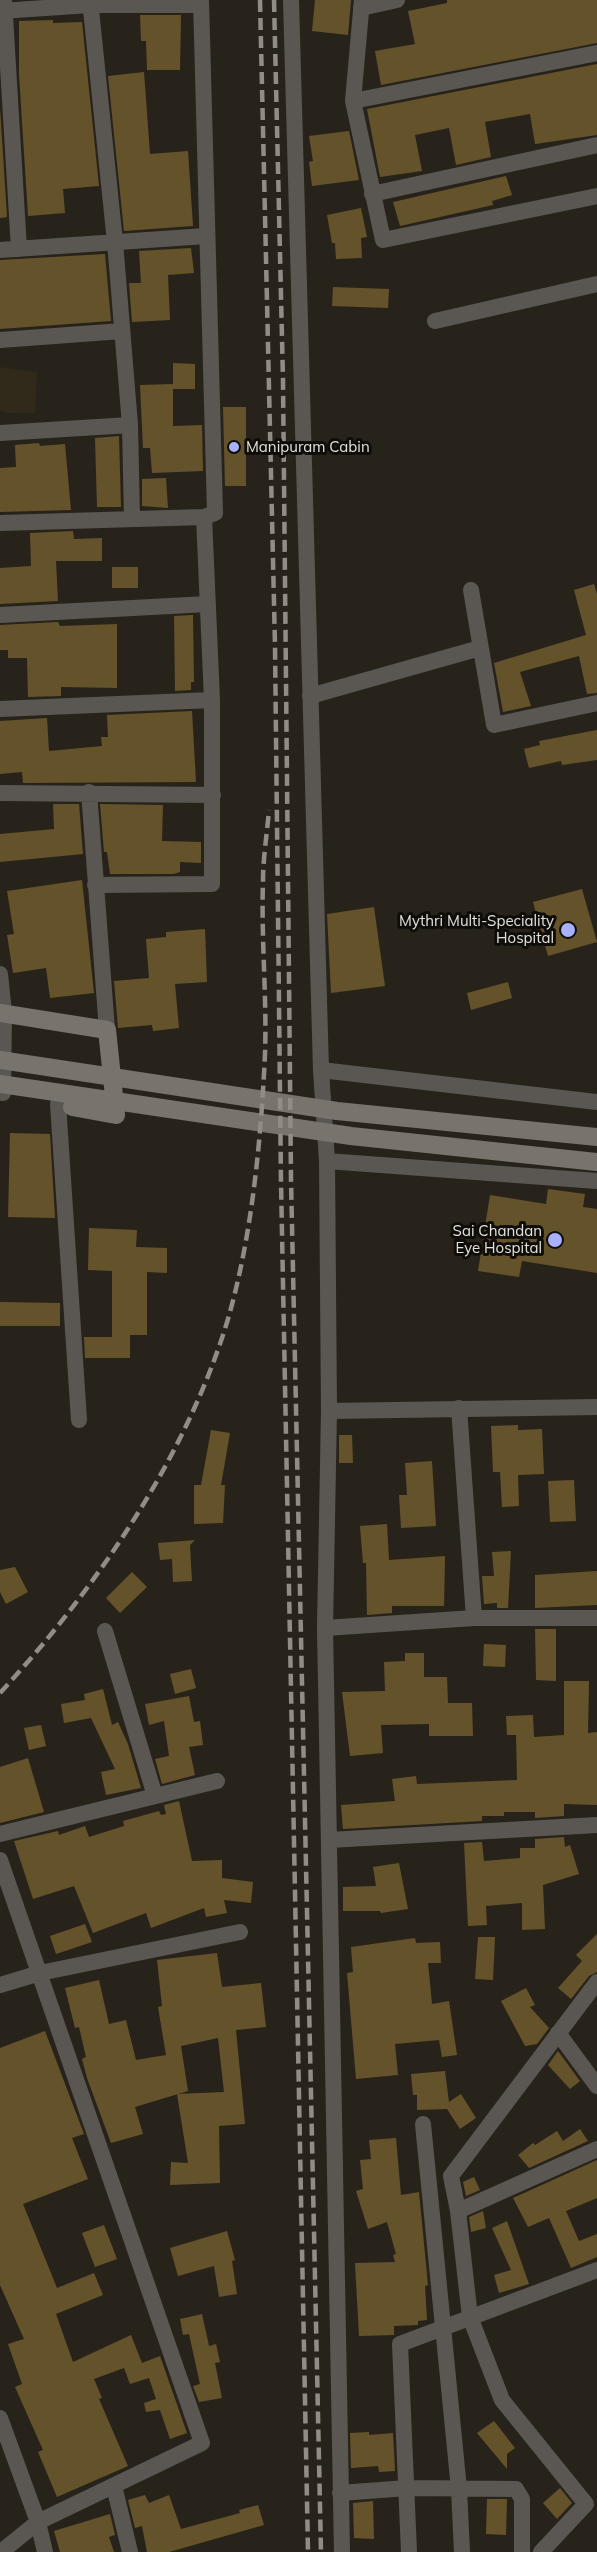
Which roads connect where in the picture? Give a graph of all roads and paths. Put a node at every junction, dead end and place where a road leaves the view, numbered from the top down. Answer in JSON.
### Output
{"nodes":[{"id":1,"x":291,"y":0,"type":"edge"},
{"id":2,"x":397,"y":0,"type":"edge"},
{"id":3,"x":90,"y":2,"type":"edge"},
{"id":4,"x":201,"y":3,"type":"edge"},
{"id":5,"x":361,"y":4,"type":"edge"},
{"id":6,"x":3,"y":7,"type":"edge"},
{"id":7,"x":597,"y":53,"type":"edge"},
{"id":8,"x":353,"y":101,"type":"junction"},
{"id":9,"x":597,"y":145,"type":"edge"},
{"id":10,"x":372,"y":194,"type":"junction"},
{"id":11,"x":597,"y":196,"type":"edge"},
{"id":12,"x":206,"y":236,"type":"junction"},
{"id":13,"x":116,"y":242,"type":"junction"},
{"id":14,"x":19,"y":249,"type":"junction"},
{"id":15,"x":0,"y":250,"type":"edge"},
{"id":16,"x":597,"y":284,"type":"edge"},
{"id":17,"x":435,"y":321,"type":"dead end"},
{"id":18,"x":122,"y":331,"type":"junction"},
{"id":19,"x":0,"y":340,"type":"edge"},
{"id":20,"x":130,"y":425,"type":"junction"},
{"id":21,"x":0,"y":434,"type":"edge"},
{"id":22,"x":204,"y":517,"type":"junction"},
{"id":23,"x":132,"y":519,"type":"junction"},
{"id":24,"x":0,"y":524,"type":"edge"},
{"id":25,"x":471,"y":590,"type":"dead end"},
{"id":26,"x":208,"y":604,"type":"junction"},
{"id":27,"x":0,"y":615,"type":"edge"},
{"id":28,"x":480,"y":648,"type":"junction"},
{"id":29,"x":310,"y":696,"type":"junction"},
{"id":30,"x":212,"y":700,"type":"junction"},
{"id":31,"x":597,"y":703,"type":"edge"},
{"id":32,"x":0,"y":709,"type":"edge"},
{"id":33,"x":89,"y":792,"type":"junction"},
{"id":34,"x":0,"y":793,"type":"edge"},
{"id":35,"x":213,"y":795,"type":"junction"},
{"id":36,"x":95,"y":885,"type":"junction"},
{"id":37,"x":0,"y":974,"type":"edge"},
{"id":38,"x":2,"y":1013,"type":"edge"},
{"id":39,"x":107,"y":1030,"type":"junction"},
{"id":40,"x":0,"y":1060,"type":"edge"},
{"id":41,"x":321,"y":1070,"type":"junction"},
{"id":42,"x":1,"y":1090,"type":"edge"},
{"id":43,"x":597,"y":1102,"type":"edge"},
{"id":44,"x":58,"y":1104,"type":"junction"},
{"id":45,"x":597,"y":1137,"type":"edge"},
{"id":46,"x":327,"y":1161,"type":"junction"},
{"id":47,"x":597,"y":1162,"type":"edge"},
{"id":48,"x":597,"y":1181,"type":"edge"},
{"id":49,"x":597,"y":1407,"type":"edge"},
{"id":50,"x":459,"y":1408,"type":"junction"},
{"id":51,"x":329,"y":1411,"type":"junction"},
{"id":52,"x":79,"y":1420,"type":"dead end"},
{"id":53,"x":474,"y":1618,"type":"junction"},
{"id":54,"x":597,"y":1618,"type":"edge"},
{"id":55,"x":325,"y":1628,"type":"junction"},
{"id":56,"x":105,"y":1631,"type":"dead end"},
{"id":57,"x":217,"y":1781,"type":"dead end"},
{"id":58,"x":155,"y":1796,"type":"junction"},
{"id":59,"x":597,"y":1825,"type":"edge"},
{"id":60,"x":0,"y":1834,"type":"edge"},
{"id":61,"x":329,"y":1840,"type":"junction"},
{"id":62,"x":0,"y":1860,"type":"edge"},
{"id":63,"x":240,"y":1932,"type":"dead end"},
{"id":64,"x":40,"y":1973,"type":"junction"},
{"id":65,"x":597,"y":1982,"type":"edge"},
{"id":66,"x":0,"y":1985,"type":"edge"},
{"id":67,"x":558,"y":2034,"type":"junction"},
{"id":68,"x":597,"y":2086,"type":"edge"},
{"id":69,"x":423,"y":2124,"type":"dead end"},
{"id":70,"x":597,"y":2149,"type":"edge"},
{"id":71,"x":458,"y":2211,"type":"junction"},
{"id":72,"x":597,"y":2270,"type":"edge"},
{"id":73,"x":470,"y":2317,"type":"junction"},
{"id":74,"x":444,"y":2326,"type":"junction"},
{"id":75,"x":0,"y":2418,"type":"edge"},
{"id":76,"x":114,"y":2486,"type":"junction"},
{"id":77,"x":407,"y":2488,"type":"junction"},
{"id":78,"x":459,"y":2489,"type":"junction"},
{"id":79,"x":340,"y":2493,"type":"junction"},
{"id":80,"x":38,"y":2522,"type":"junction"},
{"id":81,"x":1,"y":2552,"type":"edge"},
{"id":82,"x":45,"y":2552,"type":"edge"},
{"id":83,"x":130,"y":2552,"type":"edge"},
{"id":84,"x":342,"y":2552,"type":"edge"},
{"id":85,"x":409,"y":2552,"type":"edge"},
{"id":86,"x":462,"y":2552,"type":"edge"},
{"id":87,"x":522,"y":2552,"type":"edge"},
{"id":88,"x":541,"y":2552,"type":"edge"}],
"edges":[{"from":1,"to":29,"type":"street"},
{"from":2,"to":5,"type":"street"},
{"from":3,"to":4,"type":"street"},
{"from":3,"to":6,"type":"street"},
{"from":3,"to":13,"type":"street"},
{"from":4,"to":12,"type":"street"},
{"from":5,"to":8,"type":"street"},
{"from":6,"to":14,"type":"street"},
{"from":7,"to":8,"type":"street"},
{"from":8,"to":10,"type":"street"},
{"from":9,"to":10,"type":"street"},
{"from":10,"to":11,"type":"street"},
{"from":12,"to":13,"type":"street"},
{"from":12,"to":22,"type":"street"},
{"from":13,"to":14,"type":"street"},
{"from":13,"to":18,"type":"street"},
{"from":14,"to":15,"type":"street"},
{"from":16,"to":17,"type":"street"},
{"from":18,"to":19,"type":"street"},
{"from":18,"to":20,"type":"street"},
{"from":20,"to":21,"type":"street"},
{"from":20,"to":23,"type":"street"},
{"from":22,"to":23,"type":"street"},
{"from":22,"to":26,"type":"street"},
{"from":23,"to":24,"type":"street"},
{"from":25,"to":28,"type":"street"},
{"from":26,"to":27,"type":"street"},
{"from":26,"to":30,"type":"street"},
{"from":28,"to":29,"type":"street"},
{"from":28,"to":31,"type":"street"},
{"from":29,"to":41,"type":"street"},
{"from":30,"to":32,"type":"street"},
{"from":30,"to":35,"type":"street"},
{"from":33,"to":34,"type":"street"},
{"from":33,"to":35,"type":"street"},
{"from":33,"to":36,"type":"street"},
{"from":35,"to":36,"type":"street"},
{"from":36,"to":39,"type":"street"},
{"from":37,"to":38,"type":"street"},
{"from":38,"to":39,"type":"main road"},
{"from":38,"to":42,"type":"street"},
{"from":39,"to":44,"type":"main road"},
{"from":40,"to":45,"type":"main road"},
{"from":41,"to":43,"type":"street"},
{"from":41,"to":46,"type":"street"},
{"from":42,"to":44,"type":"main road"},
{"from":42,"to":47,"type":"main road"},
{"from":44,"to":52,"type":"street"},
{"from":46,"to":48,"type":"street"},
{"from":46,"to":51,"type":"street"},
{"from":49,"to":50,"type":"street"},
{"from":50,"to":51,"type":"street"},
{"from":50,"to":53,"type":"street"},
{"from":51,"to":55,"type":"street"},
{"from":53,"to":54,"type":"street"},
{"from":53,"to":55,"type":"street"},
{"from":55,"to":61,"type":"street"},
{"from":56,"to":58,"type":"street"},
{"from":57,"to":58,"type":"street"},
{"from":58,"to":60,"type":"street"},
{"from":59,"to":61,"type":"street"},
{"from":61,"to":79,"type":"street"},
{"from":62,"to":64,"type":"street"},
{"from":63,"to":64,"type":"street"},
{"from":64,"to":66,"type":"street"},
{"from":64,"to":76,"type":"street"},
{"from":65,"to":67,"type":"street"},
{"from":67,"to":68,"type":"street"},
{"from":67,"to":71,"type":"street"},
{"from":69,"to":74,"type":"street"},
{"from":70,"to":71,"type":"street"},
{"from":71,"to":73,"type":"street"},
{"from":72,"to":73,"type":"street"},
{"from":73,"to":74,"type":"street"},
{"from":73,"to":88,"type":"street"},
{"from":74,"to":77,"type":"street"},
{"from":74,"to":78,"type":"street"},
{"from":75,"to":80,"type":"street"},
{"from":76,"to":80,"type":"street"},
{"from":76,"to":83,"type":"street"},
{"from":77,"to":78,"type":"street"},
{"from":77,"to":79,"type":"street"},
{"from":77,"to":85,"type":"street"},
{"from":78,"to":86,"type":"street"},
{"from":78,"to":87,"type":"street"},
{"from":79,"to":84,"type":"street"},
{"from":80,"to":81,"type":"street"},
{"from":80,"to":82,"type":"street"}]}
